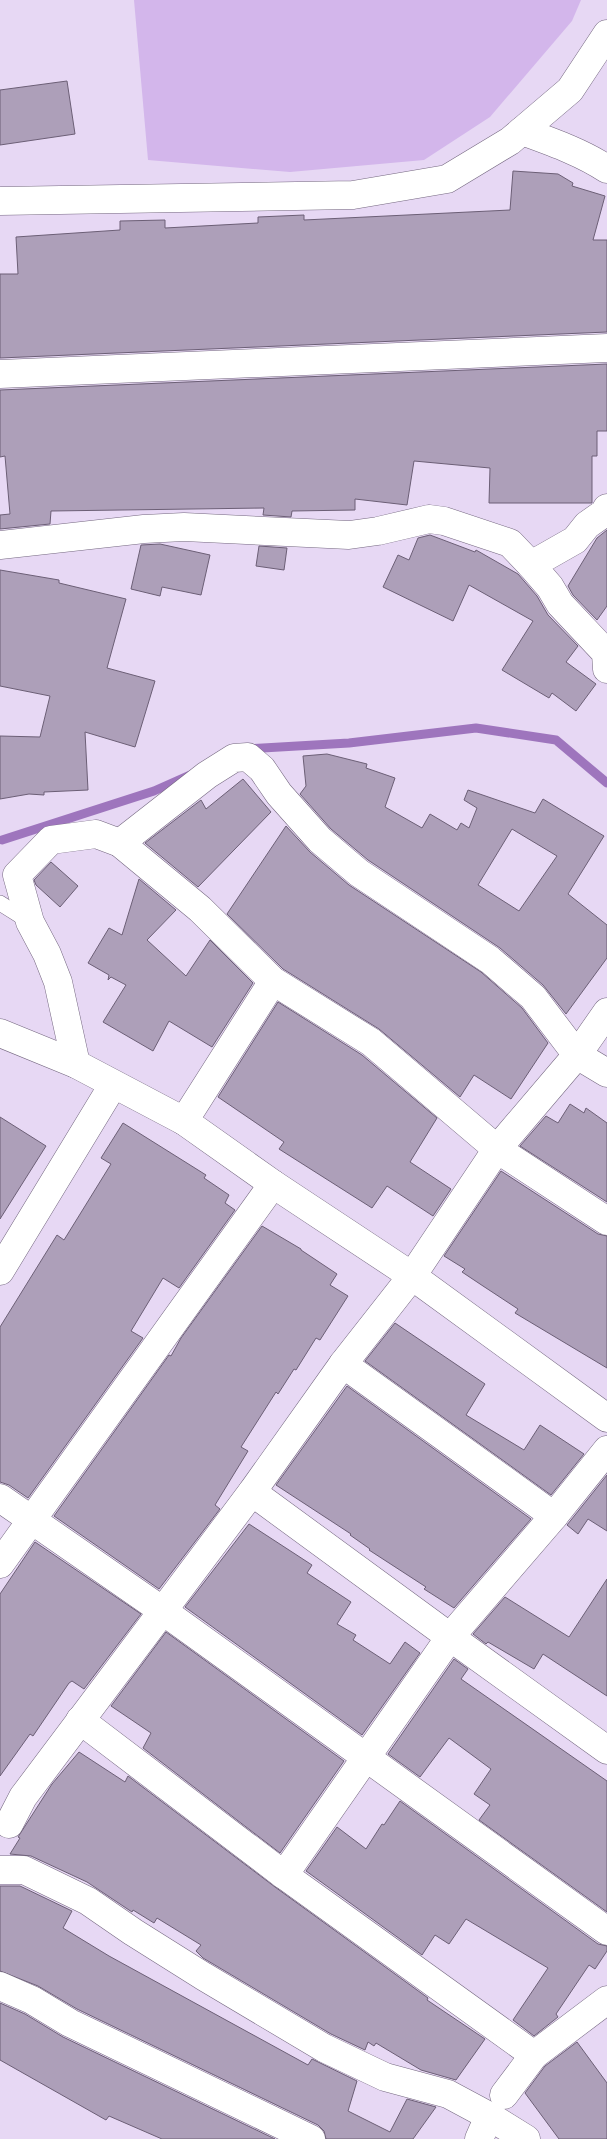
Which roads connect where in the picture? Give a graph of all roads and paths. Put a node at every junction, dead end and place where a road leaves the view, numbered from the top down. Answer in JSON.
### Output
{"nodes":[{"id":1,"x":607,"y":34,"type":"edge"},
{"id":2,"x":522,"y":131,"type":"junction"},
{"id":3,"x":607,"y":169,"type":"edge"},
{"id":4,"x":0,"y":201,"type":"edge"},
{"id":5,"x":607,"y":348,"type":"edge"},
{"id":6,"x":0,"y":374,"type":"edge"},
{"id":7,"x":607,"y":508,"type":"edge"},
{"id":8,"x":0,"y":545,"type":"edge"},
{"id":9,"x":531,"y":565,"type":"junction"},
{"id":10,"x":607,"y":669,"type":"edge"},
{"id":11,"x":120,"y":842,"type":"junction"},
{"id":12,"x":0,"y":904,"type":"edge"},
{"id":13,"x":30,"y":922,"type":"junction"},
{"id":14,"x":273,"y":981,"type":"junction"},
{"id":15,"x":607,"y":1012,"type":"edge"},
{"id":16,"x":0,"y":1034,"type":"edge"},
{"id":17,"x":577,"y":1055,"type":"junction"},
{"id":18,"x":76,"y":1064,"type":"junction"},
{"id":19,"x":607,"y":1073,"type":"edge"},
{"id":20,"x":113,"y":1085,"type":"junction"},
{"id":21,"x":184,"y":1121,"type":"junction"},
{"id":22,"x":497,"y":1149,"type":"junction"},
{"id":23,"x":273,"y":1184,"type":"junction"},
{"id":24,"x":607,"y":1221,"type":"edge"},
{"id":25,"x":0,"y":1272,"type":"edge"},
{"id":26,"x":412,"y":1276,"type":"junction"},
{"id":27,"x":343,"y":1364,"type":"junction"},
{"id":28,"x":604,"y":1408,"type":"edge"},
{"id":29,"x":607,"y":1450,"type":"edge"},
{"id":30,"x":252,"y":1492,"type":"junction"},
{"id":31,"x":0,"y":1498,"type":"edge"},
{"id":32,"x":554,"y":1516,"type":"junction"},
{"id":33,"x":30,"y":1520,"type":"junction"},
{"id":34,"x":0,"y":1564,"type":"edge"},
{"id":35,"x":163,"y":1611,"type":"junction"},
{"id":36,"x":450,"y":1638,"type":"junction"},
{"id":37,"x":80,"y":1720,"type":"junction"},
{"id":38,"x":607,"y":1750,"type":"edge"},
{"id":39,"x":366,"y":1756,"type":"junction"},
{"id":40,"x":9,"y":1824,"type":"dead end"},
{"id":41,"x":0,"y":1870,"type":"edge"},
{"id":42,"x":284,"y":1875,"type":"junction"},
{"id":43,"x":607,"y":1931,"type":"edge"},
{"id":44,"x":0,"y":1986,"type":"edge"},
{"id":45,"x":607,"y":2000,"type":"edge"},
{"id":46,"x":534,"y":2055,"type":"junction"},
{"id":47,"x":491,"y":2117,"type":"edge"},
{"id":48,"x":311,"y":2139,"type":"edge"},
{"id":49,"x":526,"y":2139,"type":"edge"}],
"edges":[{"from":1,"to":2,"type":"street"},
{"from":2,"to":3,"type":"street"},
{"from":2,"to":4,"type":"street"},
{"from":5,"to":6,"type":"street"},
{"from":7,"to":9,"type":"street"},
{"from":8,"to":9,"type":"street"},
{"from":9,"to":10,"type":"street"},
{"from":11,"to":13,"type":"street"},
{"from":11,"to":14,"type":"street"},
{"from":11,"to":17,"type":"street"},
{"from":12,"to":13,"type":"lane"},
{"from":13,"to":18,"type":"street"},
{"from":14,"to":21,"type":"street"},
{"from":14,"to":22,"type":"street"},
{"from":15,"to":17,"type":"street"},
{"from":16,"to":18,"type":"street"},
{"from":17,"to":19,"type":"street"},
{"from":17,"to":22,"type":"street"},
{"from":18,"to":20,"type":"street"},
{"from":20,"to":21,"type":"street"},
{"from":20,"to":25,"type":"street"},
{"from":21,"to":23,"type":"street"},
{"from":22,"to":24,"type":"street"},
{"from":22,"to":26,"type":"street"},
{"from":23,"to":26,"type":"street"},
{"from":23,"to":33,"type":"street"},
{"from":26,"to":27,"type":"street"},
{"from":26,"to":28,"type":"street"},
{"from":27,"to":30,"type":"street"},
{"from":27,"to":32,"type":"street"},
{"from":29,"to":32,"type":"street"},
{"from":30,"to":35,"type":"street"},
{"from":30,"to":36,"type":"street"},
{"from":31,"to":33,"type":"street"},
{"from":32,"to":36,"type":"street"},
{"from":33,"to":34,"type":"street"},
{"from":33,"to":35,"type":"street"},
{"from":35,"to":37,"type":"street"},
{"from":35,"to":39,"type":"street"},
{"from":36,"to":38,"type":"street"},
{"from":36,"to":39,"type":"street"},
{"from":37,"to":40,"type":"street"},
{"from":37,"to":42,"type":"street"},
{"from":39,"to":42,"type":"street"},
{"from":39,"to":43,"type":"street"},
{"from":41,"to":47,"type":"street"},
{"from":42,"to":46,"type":"street"},
{"from":44,"to":48,"type":"street"},
{"from":45,"to":46,"type":"street"},
{"from":46,"to":47,"type":"street"},
{"from":47,"to":49,"type":"street"}]}
